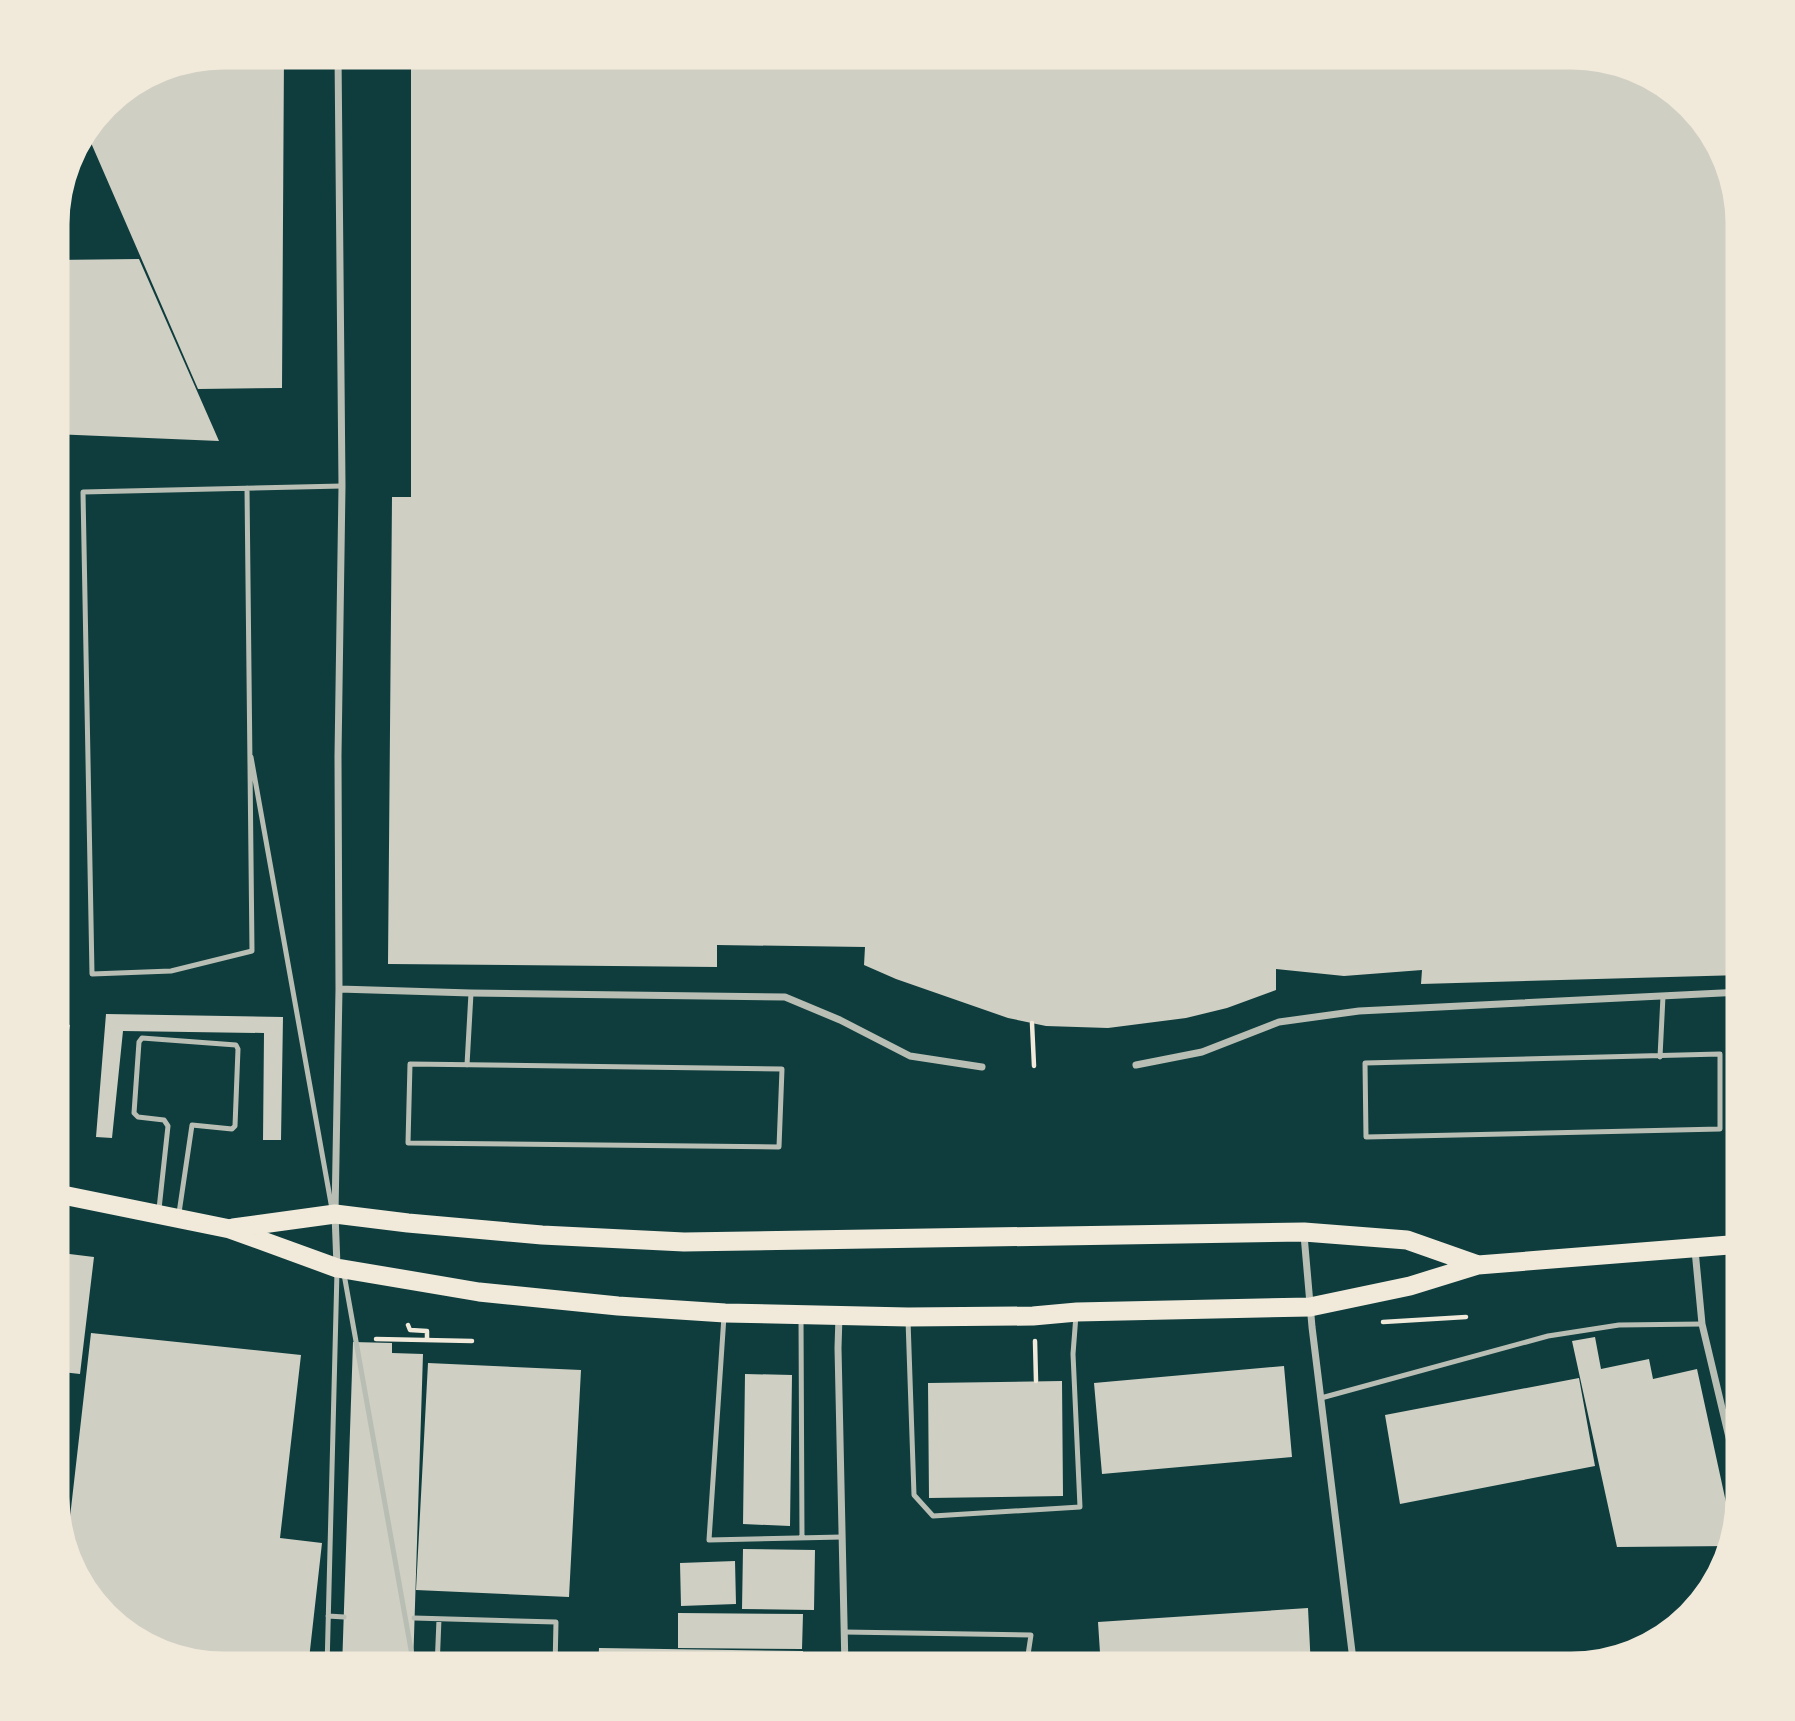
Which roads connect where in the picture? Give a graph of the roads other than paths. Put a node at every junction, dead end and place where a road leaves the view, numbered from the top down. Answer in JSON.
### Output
{"nodes":[{"id":1,"x":338,"y":65,"type":"edge"},
{"id":2,"x":342,"y":486,"type":"junction"},
{"id":3,"x":247,"y":488,"type":"junction"},
{"id":4,"x":248,"y":740,"type":"junction"},
{"id":5,"x":340,"y":989,"type":"junction"},
{"id":6,"x":471,"y":993,"type":"junction"},
{"id":7,"x":1730,"y":993,"type":"edge"},
{"id":8,"x":1663,"y":996,"type":"junction"},
{"id":9,"x":1660,"y":1056,"type":"junction"},
{"id":10,"x":467,"y":1065,"type":"junction"},
{"id":11,"x":1136,"y":1065,"type":"dead end"},
{"id":12,"x":982,"y":1067,"type":"dead end"},
{"id":13,"x":65,"y":1196,"type":"edge"},
{"id":14,"x":335,"y":1214,"type":"junction"},
{"id":15,"x":158,"y":1216,"type":"junction"},
{"id":16,"x":178,"y":1220,"type":"junction"},
{"id":17,"x":230,"y":1229,"type":"junction"},
{"id":18,"x":1304,"y":1232,"type":"junction"},
{"id":19,"x":1730,"y":1245,"type":"edge"},
{"id":20,"x":1694,"y":1247,"type":"junction"},
{"id":21,"x":1478,"y":1265,"type":"junction"},
{"id":22,"x":337,"y":1268,"type":"junction"},
{"id":23,"x":1310,"y":1307,"type":"junction"},
{"id":24,"x":1077,"y":1312,"type":"junction"},
{"id":25,"x":725,"y":1313,"type":"junction"},
{"id":26,"x":801,"y":1314,"type":"junction"},
{"id":27,"x":839,"y":1315,"type":"junction"},
{"id":28,"x":908,"y":1317,"type":"junction"},
{"id":29,"x":1702,"y":1324,"type":"junction"},
{"id":30,"x":1321,"y":1398,"type":"junction"},
{"id":31,"x":1730,"y":1442,"type":"edge"},
{"id":32,"x":842,"y":1537,"type":"junction"},
{"id":33,"x":802,"y":1538,"type":"junction"},
{"id":34,"x":328,"y":1616,"type":"junction"},
{"id":35,"x":344,"y":1616,"type":"dead end"},
{"id":36,"x":414,"y":1618,"type":"dead end"},
{"id":37,"x":439,"y":1619,"type":"junction"},
{"id":38,"x":844,"y":1632,"type":"junction"},
{"id":39,"x":327,"y":1656,"type":"edge"},
{"id":40,"x":412,"y":1656,"type":"edge"},
{"id":41,"x":438,"y":1656,"type":"edge"},
{"id":42,"x":555,"y":1656,"type":"edge"},
{"id":43,"x":845,"y":1656,"type":"edge"},
{"id":44,"x":1028,"y":1656,"type":"edge"},
{"id":45,"x":1353,"y":1656,"type":"edge"}],
"edges":[{"from":1,"to":2,"type":"street"},
{"from":2,"to":3,"type":"lane"},
{"from":2,"to":5,"type":"street"},
{"from":3,"to":4,"type":"lane"},
{"from":3,"to":4,"type":"lane"},
{"from":4,"to":40,"type":"lane"},
{"from":5,"to":6,"type":"street"},
{"from":5,"to":14,"type":"street"},
{"from":6,"to":10,"type":"lane"},
{"from":6,"to":12,"type":"street"},
{"from":7,"to":8,"type":"street"},
{"from":8,"to":9,"type":"lane"},
{"from":8,"to":11,"type":"street"},
{"from":9,"to":9,"type":"lane"},
{"from":10,"to":10,"type":"lane"},
{"from":13,"to":15,"type":"highway"},
{"from":14,"to":17,"type":"highway"},
{"from":14,"to":18,"type":"highway"},
{"from":14,"to":22,"type":"street"},
{"from":15,"to":16,"type":"highway"},
{"from":15,"to":16,"type":"lane"},
{"from":16,"to":17,"type":"highway"},
{"from":17,"to":22,"type":"highway"},
{"from":18,"to":21,"type":"highway"},
{"from":18,"to":23,"type":"street"},
{"from":19,"to":20,"type":"highway"},
{"from":20,"to":21,"type":"highway"},
{"from":20,"to":29,"type":"street"},
{"from":21,"to":23,"type":"highway"},
{"from":22,"to":25,"type":"highway"},
{"from":22,"to":34,"type":"lane"},
{"from":23,"to":24,"type":"highway"},
{"from":23,"to":30,"type":"street"},
{"from":24,"to":28,"type":"highway"},
{"from":24,"to":28,"type":"lane"},
{"from":25,"to":26,"type":"highway"},
{"from":25,"to":33,"type":"lane"},
{"from":26,"to":27,"type":"highway"},
{"from":26,"to":33,"type":"lane"},
{"from":27,"to":28,"type":"highway"},
{"from":27,"to":32,"type":"street"},
{"from":29,"to":30,"type":"lane"},
{"from":29,"to":31,"type":"street"},
{"from":30,"to":45,"type":"street"},
{"from":32,"to":33,"type":"lane"},
{"from":32,"to":38,"type":"street"},
{"from":34,"to":35,"type":"lane"},
{"from":34,"to":39,"type":"lane"},
{"from":36,"to":37,"type":"lane"},
{"from":37,"to":41,"type":"lane"},
{"from":37,"to":42,"type":"lane"},
{"from":38,"to":43,"type":"street"},
{"from":38,"to":44,"type":"lane"}]}
